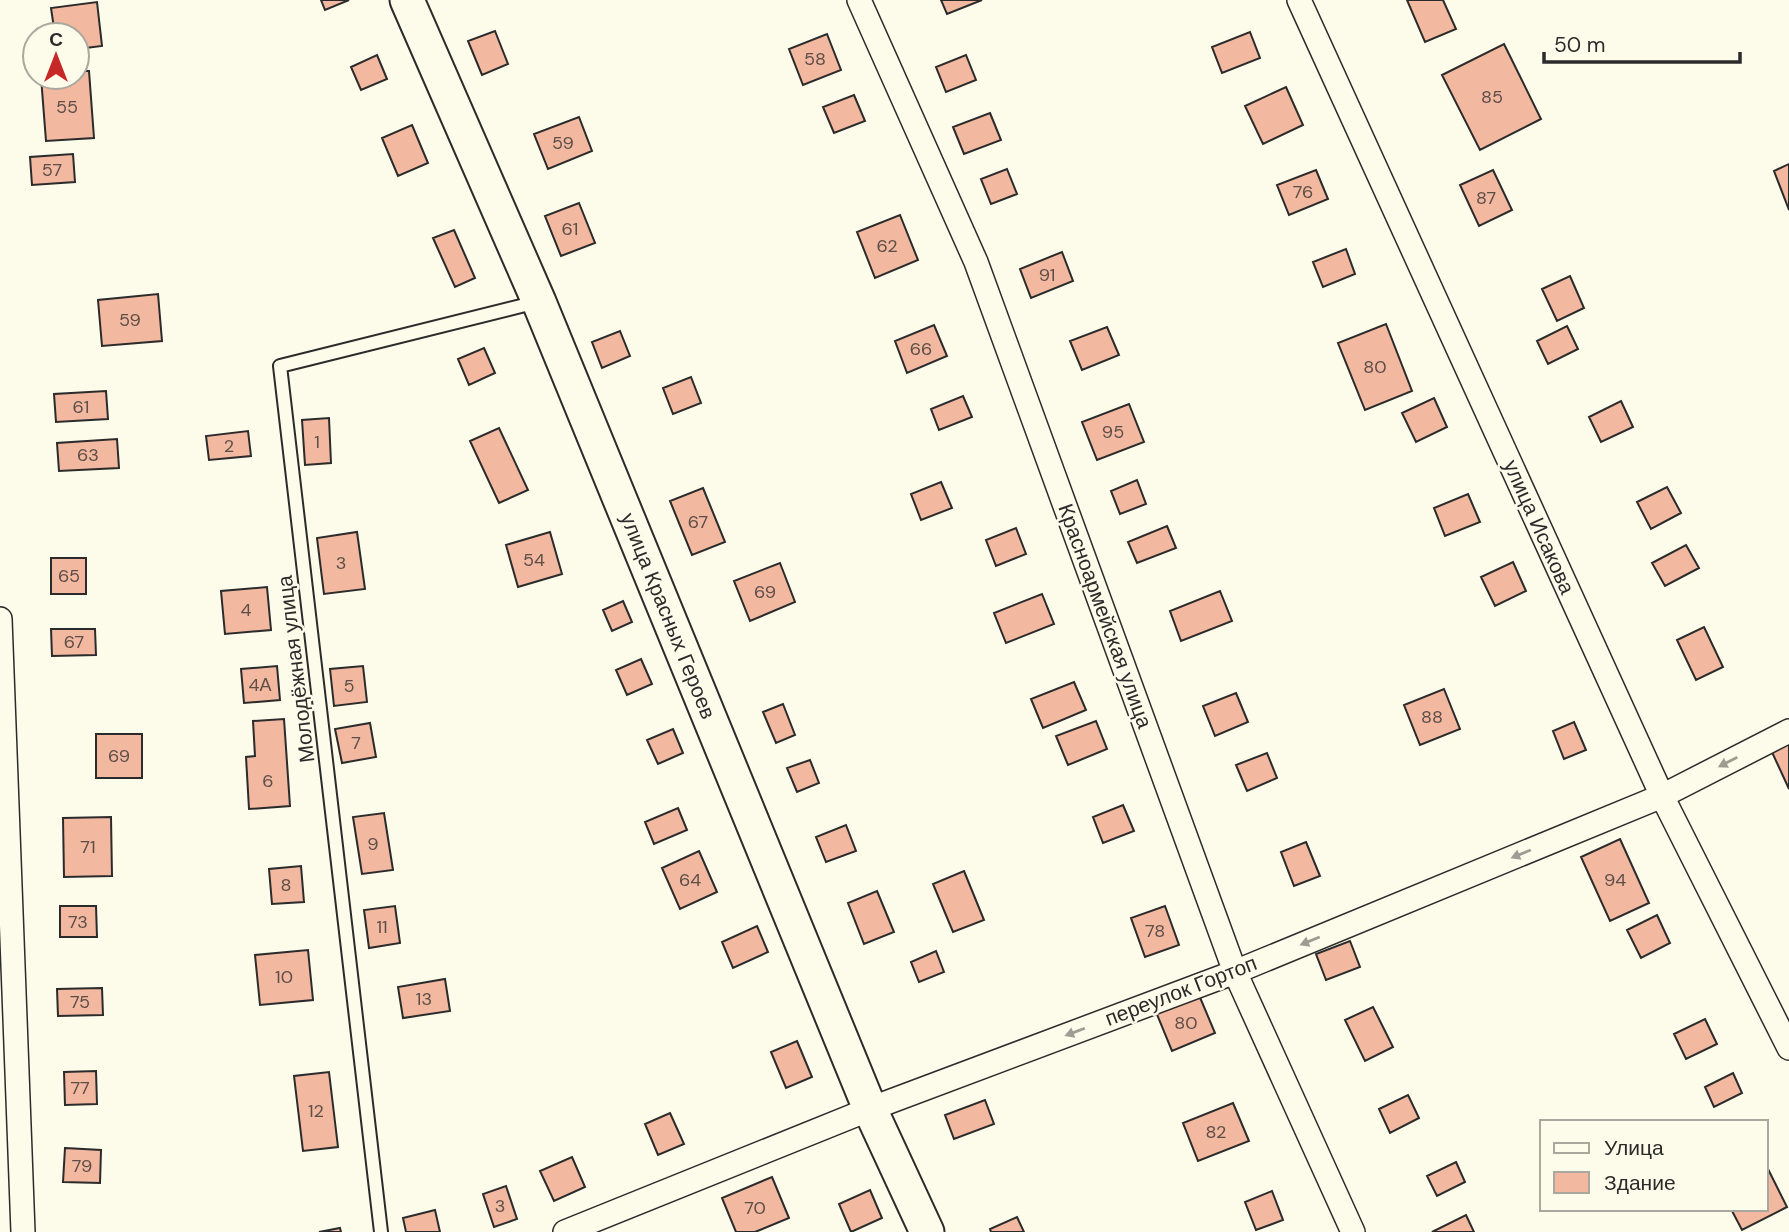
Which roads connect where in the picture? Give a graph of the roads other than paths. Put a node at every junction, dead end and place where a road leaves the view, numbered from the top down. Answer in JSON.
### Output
{"nodes":[{"id":1,"x":407,"y":0,"type":"edge"},
{"id":2,"x":859,"y":0,"type":"edge"},
{"id":3,"x":1299,"y":0,"type":"edge"},
{"id":4,"x":539,"y":302,"type":"junction"},
{"id":5,"x":0,"y":619,"type":"edge"},
{"id":6,"x":1789,"y":731,"type":"edge"},
{"id":7,"x":1662,"y":796,"type":"junction"},
{"id":8,"x":1235,"y":972,"type":"junction"},
{"id":9,"x":1789,"y":1048,"type":"edge"},
{"id":10,"x":870,"y":1109,"type":"junction"},
{"id":11,"x":23,"y":1232,"type":"edge"},
{"id":12,"x":381,"y":1232,"type":"edge"},
{"id":13,"x":565,"y":1232,"type":"edge"},
{"id":14,"x":927,"y":1232,"type":"edge"},
{"id":15,"x":1353,"y":1232,"type":"edge"}],
"edges":[{"from":1,"to":4,"type":"main road","name":"улица Красных Героев"},
{"from":2,"to":8,"type":"street","name":"Красноармейская улица"},
{"from":3,"to":7,"type":"street","name":"улица Исакова"},
{"from":4,"to":10,"type":"main road","name":"улица Красных Героев"},
{"from":4,"to":12,"type":"lane","name":"Молодёжная улица"},
{"from":5,"to":11,"type":"street"},
{"from":6,"to":7,"type":"street","name":"переулок Гортоп","one_way":true},
{"from":7,"to":8,"type":"street","name":"переулок Гортоп","one_way":true},
{"from":7,"to":9,"type":"street","name":"улица Исакова"},
{"from":8,"to":10,"type":"street","name":"переулок Гортоп","one_way":true},
{"from":8,"to":15,"type":"street","name":"Красноармейская улица"},
{"from":10,"to":13,"type":"street","name":"переулок Гортоп"},
{"from":10,"to":14,"type":"main road","name":"улица Красных Героев"}]}
